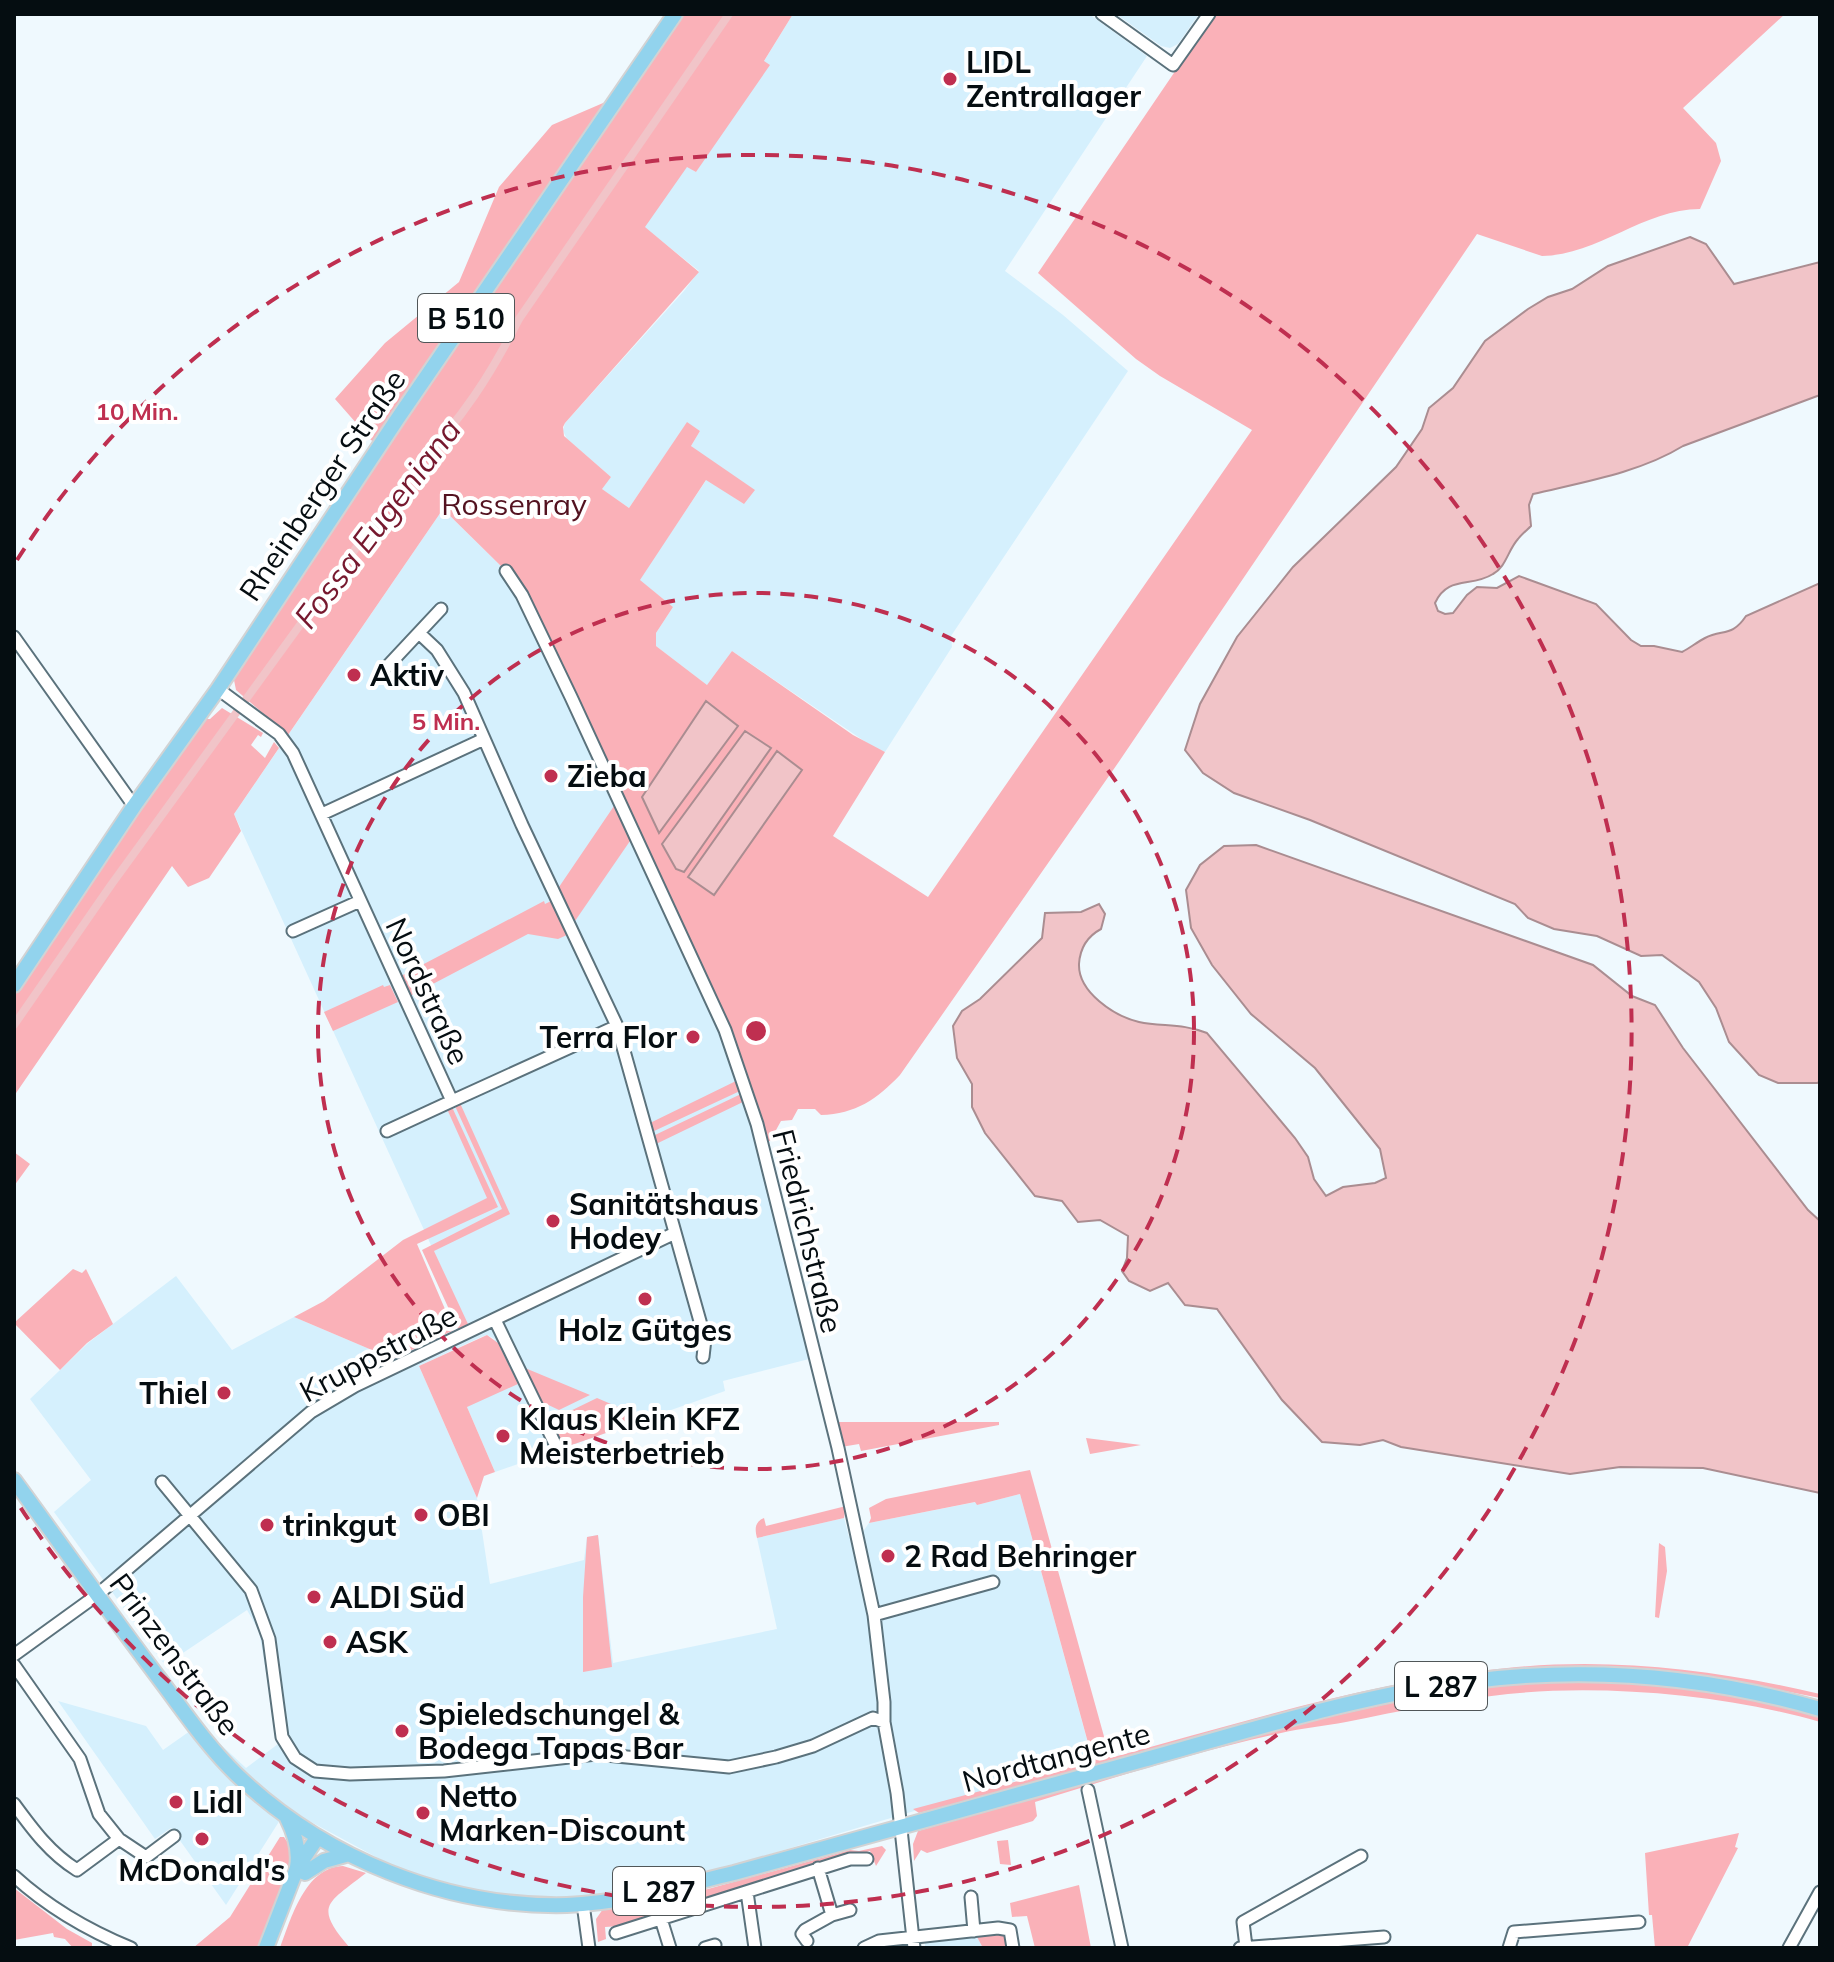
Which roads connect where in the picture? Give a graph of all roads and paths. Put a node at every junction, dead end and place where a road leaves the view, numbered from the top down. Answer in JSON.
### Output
{"nodes":[{"id":1,"x":675,"y":14,"type":"edge"},
{"id":2,"x":1102,"y":14,"type":"edge"},
{"id":3,"x":1209,"y":14,"type":"edge"},
{"id":4,"x":506,"y":571,"type":"dead end"},
{"id":5,"x":441,"y":609,"type":"dead end"},
{"id":6,"x":419,"y":633,"type":"junction"},
{"id":7,"x":14,"y":637,"type":"edge"},
{"id":8,"x":383,"y":671,"type":"dead end"},
{"id":9,"x":218,"y":689,"type":"junction"},
{"id":10,"x":484,"y":739,"type":"junction"},
{"id":11,"x":134,"y":806,"type":"junction"},
{"id":12,"x":322,"y":814,"type":"junction"},
{"id":13,"x":360,"y":901,"type":"junction"},
{"id":14,"x":293,"y":931,"type":"dead end"},
{"id":15,"x":14,"y":985,"type":"edge"},
{"id":16,"x":617,"y":1026,"type":"junction"},
{"id":17,"x":452,"y":1101,"type":"junction"},
{"id":18,"x":387,"y":1131,"type":"dead end"},
{"id":19,"x":675,"y":1233,"type":"junction"},
{"id":20,"x":495,"y":1320,"type":"junction"},
{"id":21,"x":703,"y":1357,"type":"dead end"},
{"id":22,"x":557,"y":1448,"type":"dead end"},
{"id":23,"x":14,"y":1480,"type":"edge"},
{"id":24,"x":162,"y":1482,"type":"dead end"},
{"id":25,"x":190,"y":1516,"type":"junction"},
{"id":26,"x":993,"y":1582,"type":"dead end"},
{"id":27,"x":97,"y":1595,"type":"junction"},
{"id":28,"x":874,"y":1615,"type":"junction"},
{"id":29,"x":14,"y":1655,"type":"edge"},
{"id":30,"x":14,"y":1665,"type":"edge"},
{"id":31,"x":1820,"y":1709,"type":"edge"},
{"id":32,"x":884,"y":1722,"type":"junction"},
{"id":33,"x":1088,"y":1790,"type":"dead end"},
{"id":34,"x":14,"y":1804,"type":"edge"},
{"id":35,"x":287,"y":1818,"type":"junction"},
{"id":36,"x":900,"y":1828,"type":"junction"},
{"id":37,"x":174,"y":1836,"type":"dead end"},
{"id":38,"x":119,"y":1839,"type":"junction"},
{"id":39,"x":321,"y":1840,"type":"junction"},
{"id":40,"x":349,"y":1854,"type":"junction"},
{"id":41,"x":1361,"y":1856,"type":"dead end"},
{"id":42,"x":867,"y":1859,"type":"dead end"},
{"id":43,"x":818,"y":1868,"type":"junction"},
{"id":44,"x":301,"y":1871,"type":"junction"},
{"id":45,"x":14,"y":1876,"type":"edge"},
{"id":46,"x":747,"y":1892,"type":"junction"},
{"id":47,"x":1820,"y":1892,"type":"edge"},
{"id":48,"x":971,"y":1897,"type":"dead end"},
{"id":49,"x":583,"y":1904,"type":"junction"},
{"id":50,"x":850,"y":1910,"type":"dead end"},
{"id":51,"x":832,"y":1915,"type":"junction"},
{"id":52,"x":661,"y":1919,"type":"junction"},
{"id":53,"x":1639,"y":1922,"type":"dead end"},
{"id":54,"x":974,"y":1931,"type":"junction"},
{"id":55,"x":616,"y":1933,"type":"dead end"},
{"id":56,"x":1384,"y":1937,"type":"dead end"},
{"id":57,"x":807,"y":1941,"type":"dead end"},
{"id":58,"x":913,"y":1943,"type":"edge"},
{"id":59,"x":1355,"y":1943,"type":"edge"},
{"id":60,"x":1510,"y":1944,"type":"edge"},
{"id":61,"x":1246,"y":1947,"type":"edge"},
{"id":62,"x":131,"y":1948,"type":"edge"},
{"id":63,"x":266,"y":1948,"type":"edge"},
{"id":64,"x":589,"y":1948,"type":"edge"},
{"id":65,"x":670,"y":1948,"type":"edge"},
{"id":66,"x":755,"y":1948,"type":"edge"},
{"id":67,"x":864,"y":1948,"type":"edge"},
{"id":68,"x":1013,"y":1948,"type":"edge"},
{"id":69,"x":1122,"y":1948,"type":"edge"},
{"id":70,"x":1240,"y":1948,"type":"edge"},
{"id":71,"x":1789,"y":1948,"type":"edge"}],
"edges":[{"from":1,"to":9,"type":"main road","name":"Rheinberger Straße","number":"B 510"},
{"from":2,"to":3,"type":"street"},
{"from":4,"to":28,"type":"street","name":"Friedrichstraße"},
{"from":5,"to":6,"type":"street"},
{"from":6,"to":8,"type":"street"},
{"from":6,"to":10,"type":"street"},
{"from":7,"to":11,"type":"street"},
{"from":9,"to":11,"type":"main road","name":"Rheinberger Straße","number":"B 510"},
{"from":9,"to":12,"type":"street","name":"Nordstraße"},
{"from":10,"to":12,"type":"street"},
{"from":10,"to":16,"type":"street"},
{"from":11,"to":15,"type":"main road","name":"Rheinberger Straße","number":"B 510"},
{"from":12,"to":13,"type":"street","name":"Nordstraße"},
{"from":13,"to":14,"type":"street","name":"Nordstraße"},
{"from":13,"to":17,"type":"street","name":"Nordstraße"},
{"from":16,"to":17,"type":"street","name":"Nordstraße"},
{"from":16,"to":19,"type":"street"},
{"from":17,"to":18,"type":"street","name":"Nordstraße"},
{"from":19,"to":20,"type":"street","name":"Kruppstraße"},
{"from":19,"to":21,"type":"street"},
{"from":20,"to":22,"type":"street"},
{"from":20,"to":25,"type":"street","name":"Kruppstraße"},
{"from":23,"to":27,"type":"main road","name":"Prinzenstraße"},
{"from":24,"to":25,"type":"street"},
{"from":25,"to":27,"type":"street","name":"Kruppstraße"},
{"from":25,"to":32,"type":"street"},
{"from":26,"to":28,"type":"street"},
{"from":27,"to":29,"type":"street","name":"Kruppstraße"},
{"from":27,"to":35,"type":"main road","name":"Prinzenstraße"},
{"from":28,"to":32,"type":"street","name":"Friedrichstraße"},
{"from":30,"to":38,"type":"street"},
{"from":31,"to":36,"type":"main road","name":"Nordtangente","number":"L 287"},
{"from":32,"to":36,"type":"street","name":"Friedrichstraße"},
{"from":33,"to":69,"type":"street"},
{"from":34,"to":38,"type":"street"},
{"from":35,"to":39,"type":"main road","name":"Prinzenstraße"},
{"from":35,"to":44,"type":"main road"},
{"from":36,"to":49,"type":"main road","name":"Nordtangente","number":"L 287"},
{"from":36,"to":58,"type":"street","name":"Friedrichstraße"},
{"from":37,"to":38,"type":"street"},
{"from":39,"to":40,"type":"main road","name":"Nordtangente","number":"L 287"},
{"from":39,"to":44,"type":"main road"},
{"from":40,"to":44,"type":"main road"},
{"from":40,"to":49,"type":"main road","name":"Nordtangente","number":"L 287"},
{"from":41,"to":61,"type":"street"},
{"from":42,"to":43,"type":"street"},
{"from":43,"to":46,"type":"street"},
{"from":43,"to":51,"type":"street"},
{"from":44,"to":63,"type":"main road"},
{"from":45,"to":62,"type":"street"},
{"from":46,"to":52,"type":"street"},
{"from":46,"to":66,"type":"street"},
{"from":47,"to":71,"type":"street"},
{"from":48,"to":54,"type":"street"},
{"from":49,"to":64,"type":"street"},
{"from":50,"to":51,"type":"street"},
{"from":51,"to":57,"type":"street"},
{"from":52,"to":55,"type":"street"},
{"from":52,"to":65,"type":"street"},
{"from":53,"to":60,"type":"street"},
{"from":54,"to":58,"type":"street"},
{"from":54,"to":68,"type":"street"},
{"from":56,"to":59,"type":"street"},
{"from":58,"to":67,"type":"street"},
{"from":59,"to":61,"type":"street"},
{"from":61,"to":70,"type":"street"}]}
